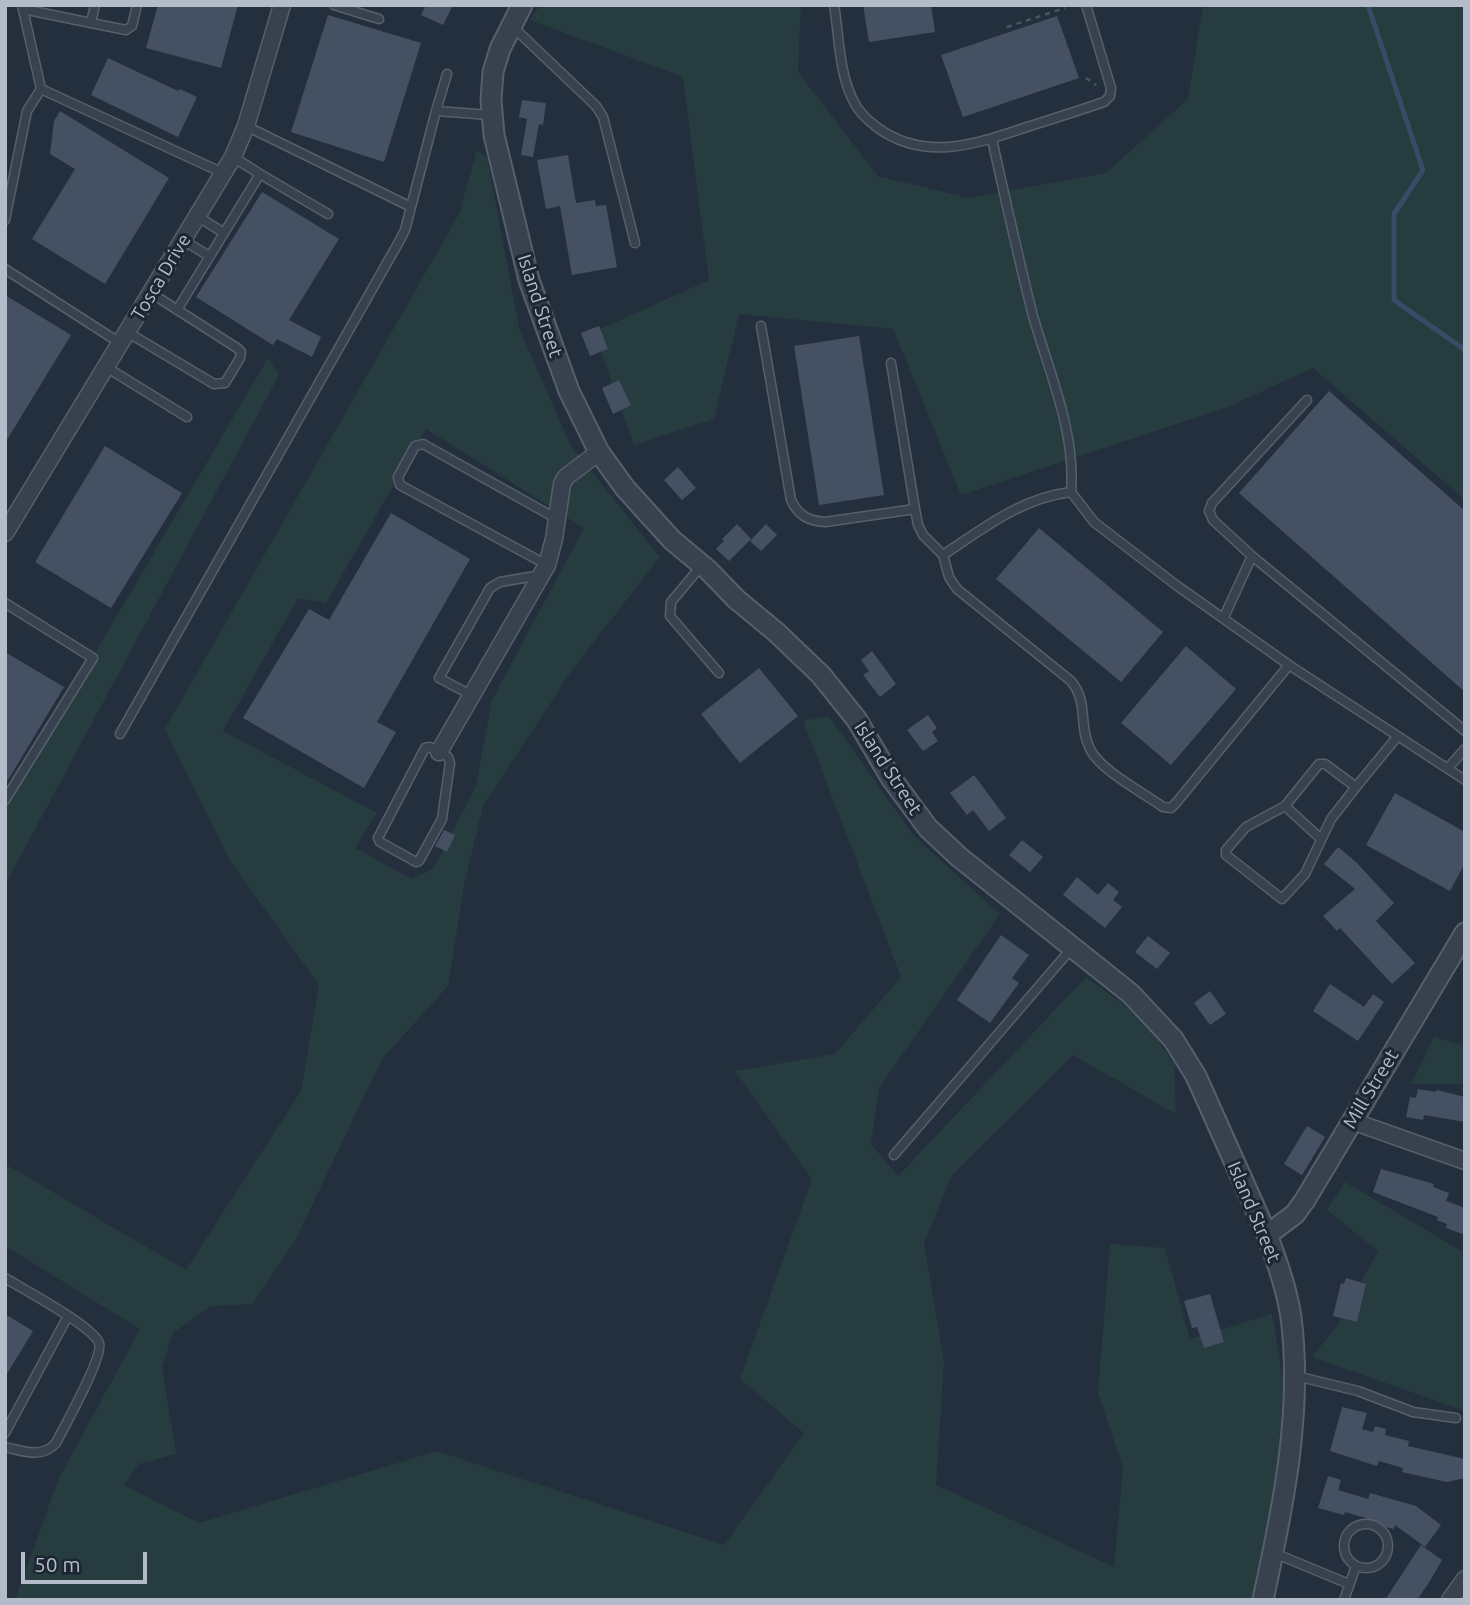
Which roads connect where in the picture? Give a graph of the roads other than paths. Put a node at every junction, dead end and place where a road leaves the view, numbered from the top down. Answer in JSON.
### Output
{"nodes":[{"id":1,"x":95,"y":5,"type":"edge"},
{"id":2,"x":137,"y":5,"type":"edge"},
{"id":3,"x":282,"y":5,"type":"edge"},
{"id":4,"x":334,"y":5,"type":"edge"},
{"id":5,"x":522,"y":5,"type":"edge"},
{"id":6,"x":834,"y":5,"type":"edge"},
{"id":7,"x":1086,"y":5,"type":"edge"},
{"id":8,"x":22,"y":7,"type":"edge"},
{"id":9,"x":379,"y":19,"type":"dead end"},
{"id":10,"x":91,"y":23,"type":"junction"},
{"id":11,"x":511,"y":25,"type":"junction"},
{"id":12,"x":447,"y":74,"type":"dead end"},
{"id":13,"x":41,"y":89,"type":"junction"},
{"id":14,"x":436,"y":111,"type":"junction"},
{"id":15,"x":492,"y":115,"type":"junction"},
{"id":16,"x":246,"y":126,"type":"junction"},
{"id":17,"x":992,"y":139,"type":"junction"},
{"id":18,"x":233,"y":157,"type":"junction"},
{"id":19,"x":223,"y":173,"type":"junction"},
{"id":20,"x":260,"y":174,"type":"junction"},
{"id":21,"x":409,"y":206,"type":"junction"},
{"id":22,"x":328,"y":214,"type":"dead end"},
{"id":23,"x":197,"y":216,"type":"junction"},
{"id":24,"x":5,"y":220,"type":"edge"},
{"id":25,"x":224,"y":233,"type":"junction"},
{"id":26,"x":183,"y":240,"type":"junction"},
{"id":27,"x":635,"y":243,"type":"dead end"},
{"id":28,"x":209,"y":256,"type":"junction"},
{"id":29,"x":5,"y":269,"type":"edge"},
{"id":30,"x":151,"y":293,"type":"junction"},
{"id":31,"x":177,"y":310,"type":"junction"},
{"id":32,"x":761,"y":326,"type":"dead end"},
{"id":33,"x":124,"y":338,"type":"junction"},
{"id":34,"x":891,"y":363,"type":"dead end"},
{"id":35,"x":106,"y":367,"type":"junction"},
{"id":36,"x":1307,"y":400,"type":"dead end"},
{"id":37,"x":187,"y":417,"type":"dead end"},
{"id":38,"x":599,"y":452,"type":"junction"},
{"id":39,"x":1071,"y":492,"type":"junction"},
{"id":40,"x":915,"y":509,"type":"junction"},
{"id":41,"x":557,"y":519,"type":"junction"},
{"id":42,"x":5,"y":533,"type":"edge"},
{"id":43,"x":943,"y":555,"type":"junction"},
{"id":44,"x":1252,"y":555,"type":"junction"},
{"id":45,"x":702,"y":565,"type":"junction"},
{"id":46,"x":544,"y":570,"type":"junction"},
{"id":47,"x":5,"y":603,"type":"edge"},
{"id":48,"x":1224,"y":617,"type":"junction"},
{"id":49,"x":1289,"y":665,"type":"junction"},
{"id":50,"x":719,"y":673,"type":"dead end"},
{"id":51,"x":471,"y":695,"type":"junction"},
{"id":52,"x":1465,"y":731,"type":"edge"},
{"id":53,"x":120,"y":734,"type":"dead end"},
{"id":54,"x":1397,"y":737,"type":"junction"},
{"id":55,"x":1465,"y":748,"type":"edge"},
{"id":56,"x":439,"y":752,"type":"junction"},
{"id":57,"x":1448,"y":768,"type":"junction"},
{"id":58,"x":1465,"y":779,"type":"edge"},
{"id":59,"x":1356,"y":787,"type":"junction"},
{"id":60,"x":5,"y":800,"type":"edge"},
{"id":61,"x":1285,"y":806,"type":"junction"},
{"id":62,"x":1321,"y":839,"type":"junction"},
{"id":63,"x":1465,"y":933,"type":"edge"},
{"id":64,"x":1073,"y":946,"type":"junction"},
{"id":65,"x":1352,"y":1121,"type":"junction"},
{"id":66,"x":894,"y":1155,"type":"dead end"},
{"id":67,"x":1465,"y":1161,"type":"edge"},
{"id":68,"x":1267,"y":1235,"type":"junction"},
{"id":69,"x":5,"y":1278,"type":"edge"},
{"id":70,"x":68,"y":1316,"type":"junction"},
{"id":71,"x":1296,"y":1376,"type":"junction"},
{"id":72,"x":1456,"y":1418,"type":"dead end"},
{"id":73,"x":5,"y":1433,"type":"edge"},
{"id":74,"x":5,"y":1447,"type":"edge"},
{"id":75,"x":1273,"y":1553,"type":"junction"},
{"id":76,"x":1356,"y":1566,"type":"junction"},
{"id":77,"x":1465,"y":1579,"type":"edge"},
{"id":78,"x":1349,"y":1584,"type":"junction"},
{"id":79,"x":1263,"y":1600,"type":"edge"},
{"id":80,"x":1345,"y":1600,"type":"edge"},
{"id":81,"x":1451,"y":1600,"type":"edge"}],
"edges":[{"from":1,"to":10,"type":"lane"},
{"from":2,"to":10,"type":"lane"},
{"from":3,"to":16,"type":"street","name":"Tosca Drive"},
{"from":4,"to":9,"type":"lane"},
{"from":5,"to":11,"type":"street","name":"Island Street"},
{"from":6,"to":17,"type":"lane"},
{"from":7,"to":17,"type":"lane"},
{"from":8,"to":10,"type":"lane"},
{"from":8,"to":13,"type":"lane"},
{"from":11,"to":15,"type":"street","name":"Island Street"},
{"from":11,"to":27,"type":"lane"},
{"from":12,"to":14,"type":"lane"},
{"from":13,"to":19,"type":"lane"},
{"from":13,"to":24,"type":"lane"},
{"from":14,"to":15,"type":"lane"},
{"from":14,"to":21,"type":"lane"},
{"from":15,"to":38,"type":"street","name":"Island Street"},
{"from":16,"to":18,"type":"street","name":"Tosca Drive"},
{"from":16,"to":21,"type":"lane"},
{"from":17,"to":39,"type":"lane"},
{"from":18,"to":19,"type":"street","name":"Tosca Drive"},
{"from":18,"to":20,"type":"lane"},
{"from":19,"to":23,"type":"street","name":"Tosca Drive"},
{"from":20,"to":22,"type":"lane"},
{"from":20,"to":25,"type":"lane"},
{"from":21,"to":53,"type":"lane"},
{"from":23,"to":25,"type":"lane"},
{"from":23,"to":26,"type":"street","name":"Tosca Drive"},
{"from":25,"to":28,"type":"lane"},
{"from":26,"to":28,"type":"lane"},
{"from":26,"to":30,"type":"street","name":"Tosca Drive"},
{"from":28,"to":31,"type":"lane"},
{"from":29,"to":33,"type":"lane"},
{"from":30,"to":31,"type":"lane"},
{"from":30,"to":33,"type":"street","name":"Tosca Drive"},
{"from":31,"to":33,"type":"lane"},
{"from":32,"to":40,"type":"lane"},
{"from":33,"to":35,"type":"street","name":"Tosca Drive"},
{"from":34,"to":40,"type":"lane"},
{"from":35,"to":37,"type":"lane"},
{"from":35,"to":42,"type":"street","name":"Tosca Drive"},
{"from":36,"to":44,"type":"lane"},
{"from":38,"to":41,"type":"street"},
{"from":38,"to":45,"type":"street","name":"Island Street"},
{"from":39,"to":43,"type":"lane"},
{"from":39,"to":48,"type":"lane"},
{"from":40,"to":43,"type":"lane"},
{"from":41,"to":46,"type":"street"},
{"from":41,"to":46,"type":"lane"},
{"from":43,"to":49,"type":"lane"},
{"from":44,"to":48,"type":"lane"},
{"from":44,"to":52,"type":"lane"},
{"from":45,"to":50,"type":"lane"},
{"from":45,"to":64,"type":"street","name":"Island Street"},
{"from":46,"to":51,"type":"street"},
{"from":46,"to":51,"type":"lane"},
{"from":47,"to":60,"type":"lane"},
{"from":48,"to":49,"type":"lane"},
{"from":49,"to":54,"type":"lane"},
{"from":51,"to":56,"type":"street"},
{"from":54,"to":57,"type":"lane"},
{"from":54,"to":59,"type":"lane"},
{"from":55,"to":57,"type":"lane"},
{"from":56,"to":56,"type":"lane"},
{"from":57,"to":58,"type":"lane"},
{"from":59,"to":61,"type":"lane"},
{"from":59,"to":62,"type":"lane"},
{"from":61,"to":62,"type":"lane"},
{"from":61,"to":62,"type":"lane"},
{"from":63,"to":65,"type":"street","name":"Mill Street"},
{"from":64,"to":66,"type":"lane"},
{"from":64,"to":68,"type":"street","name":"Island Street"},
{"from":65,"to":67,"type":"street"},
{"from":65,"to":68,"type":"street","name":"Mill Street"},
{"from":68,"to":71,"type":"street","name":"Island Street"},
{"from":69,"to":70,"type":"lane"},
{"from":70,"to":73,"type":"lane"},
{"from":70,"to":74,"type":"lane"},
{"from":71,"to":72,"type":"lane"},
{"from":71,"to":75,"type":"street","name":"Island Street"},
{"from":75,"to":78,"type":"lane"},
{"from":75,"to":79,"type":"street","name":"Island Street"},
{"from":76,"to":76,"type":"lane"},
{"from":76,"to":78,"type":"lane"},
{"from":77,"to":81,"type":"street"},
{"from":78,"to":80,"type":"lane"}]}
